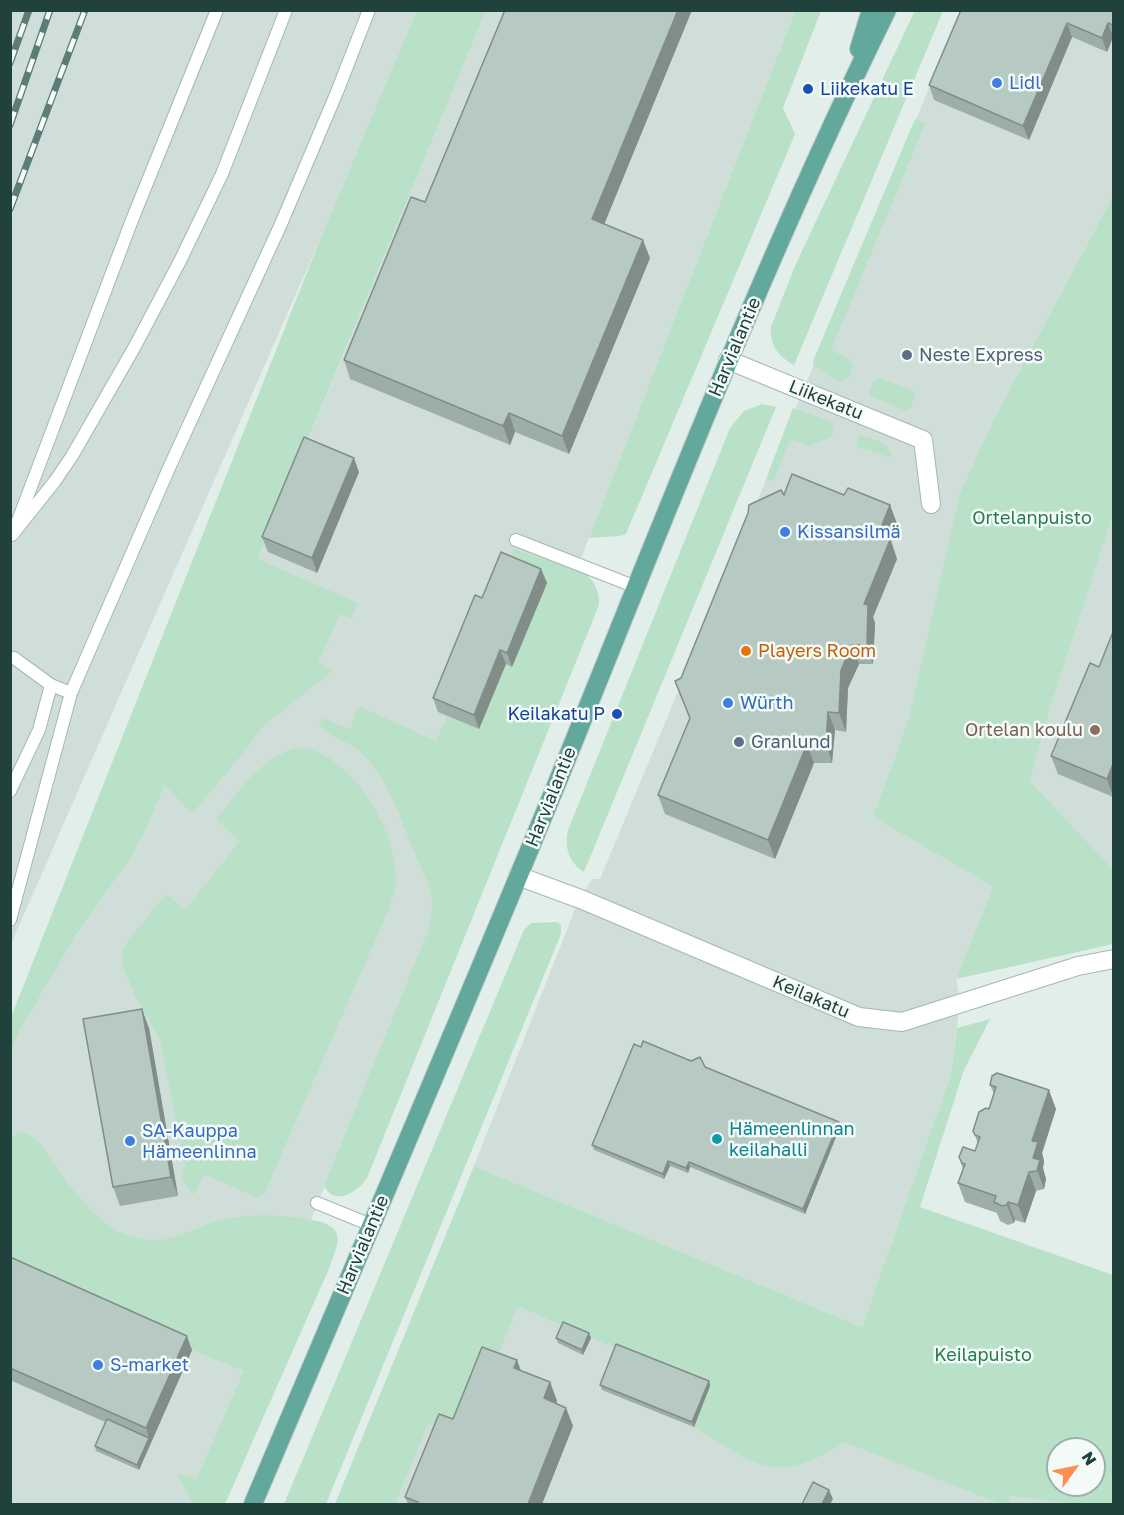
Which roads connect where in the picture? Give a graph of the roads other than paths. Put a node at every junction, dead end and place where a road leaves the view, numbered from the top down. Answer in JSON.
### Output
{"nodes":[{"id":1,"x":217,"y":10,"type":"edge"},
{"id":2,"x":285,"y":10,"type":"edge"},
{"id":3,"x":369,"y":10,"type":"edge"},
{"id":4,"x":871,"y":10,"type":"edge"},
{"id":5,"x":887,"y":10,"type":"edge"},
{"id":6,"x":849,"y":90,"type":"junction"},
{"id":7,"x":728,"y":360,"type":"junction"},
{"id":8,"x":931,"y":504,"type":"dead end"},
{"id":9,"x":11,"y":537,"type":"edge"},
{"id":10,"x":516,"y":540,"type":"dead end"},
{"id":11,"x":636,"y":587,"type":"junction"},
{"id":12,"x":12,"y":659,"type":"edge"},
{"id":13,"x":51,"y":685,"type":"junction"},
{"id":14,"x":71,"y":693,"type":"junction"},
{"id":15,"x":10,"y":791,"type":"edge"},
{"id":16,"x":518,"y":876,"type":"junction"},
{"id":17,"x":10,"y":920,"type":"edge"},
{"id":18,"x":1113,"y":959,"type":"edge"},
{"id":19,"x":317,"y":1203,"type":"dead end"},
{"id":20,"x":371,"y":1225,"type":"junction"},
{"id":21,"x":253,"y":1504,"type":"edge"}],
"edges":[{"from":1,"to":9,"type":"lane"},
{"from":2,"to":9,"type":"lane"},
{"from":3,"to":14,"type":"lane"},
{"from":4,"to":6,"type":"main road","name":"Harvialantie"},
{"from":5,"to":6,"type":"main road","name":"Harvialantie"},
{"from":6,"to":7,"type":"main road","name":"Harvialantie"},
{"from":7,"to":8,"type":"street","name":"Liikekatu"},
{"from":7,"to":11,"type":"main road","name":"Harvialantie"},
{"from":10,"to":11,"type":"lane"},
{"from":11,"to":16,"type":"main road","name":"Harvialantie"},
{"from":12,"to":13,"type":"lane"},
{"from":13,"to":14,"type":"lane"},
{"from":13,"to":15,"type":"lane"},
{"from":14,"to":17,"type":"lane"},
{"from":16,"to":18,"type":"street","name":"Keilakatu"},
{"from":16,"to":20,"type":"main road","name":"Harvialantie"},
{"from":19,"to":20,"type":"lane"},
{"from":20,"to":21,"type":"main road","name":"Harvialantie"}]}
